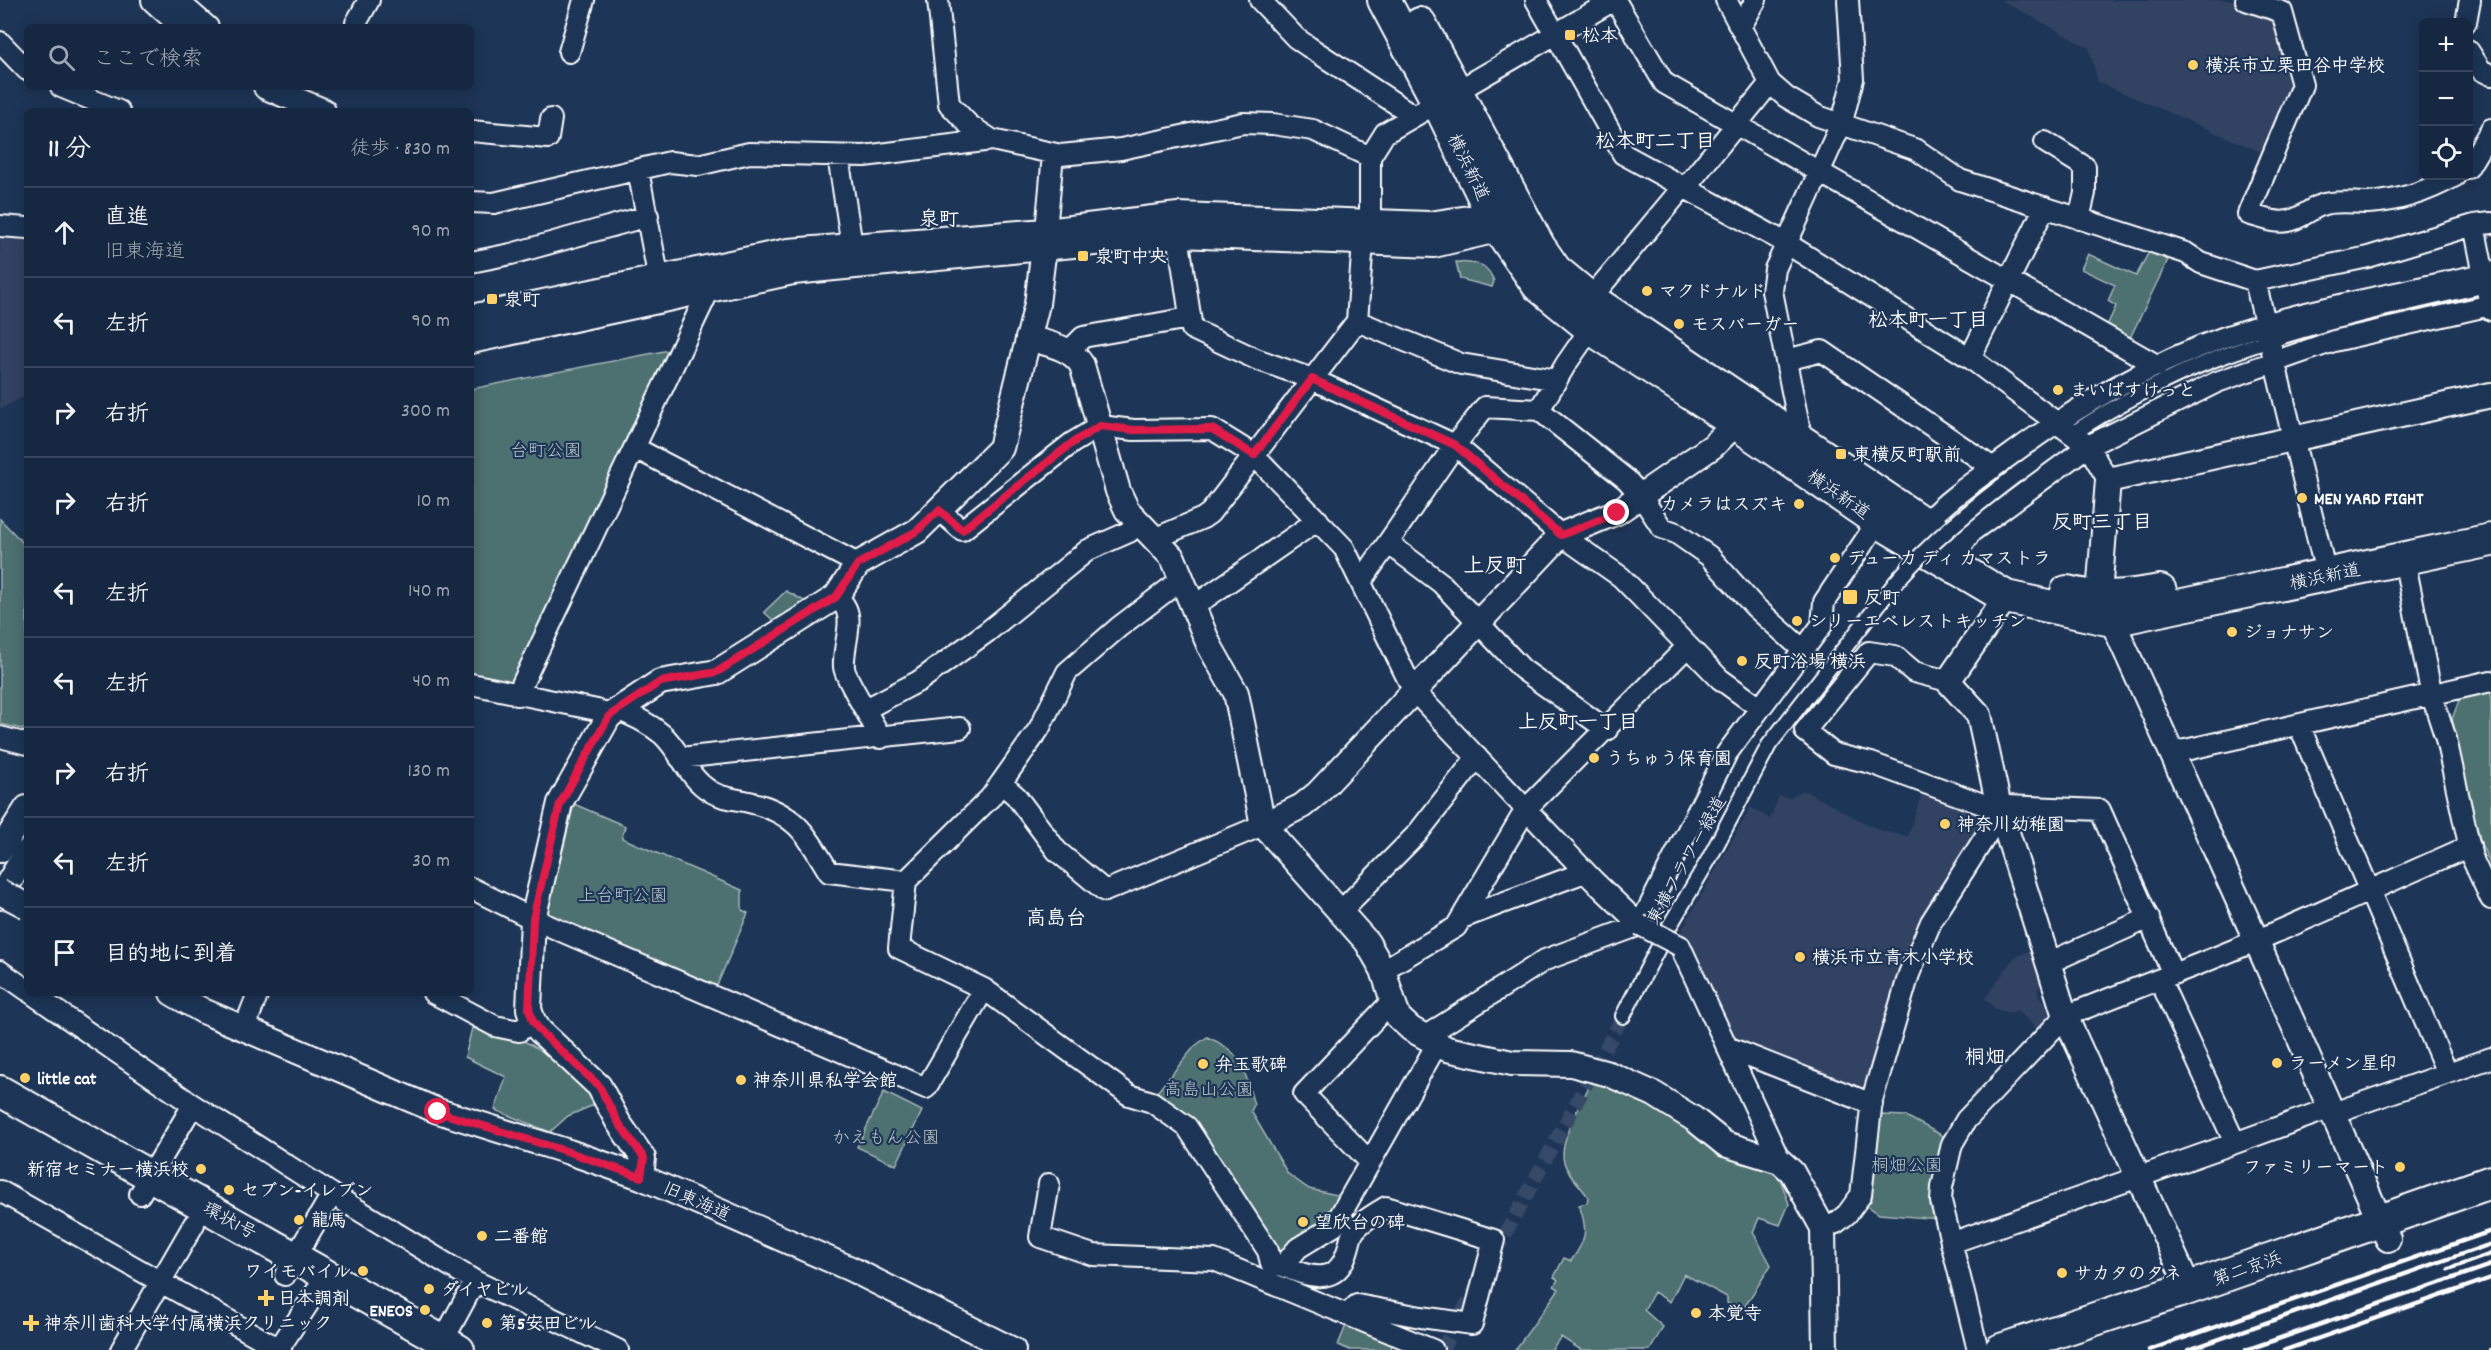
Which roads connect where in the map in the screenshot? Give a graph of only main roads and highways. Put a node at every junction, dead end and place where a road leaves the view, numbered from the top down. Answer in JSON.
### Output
{"nodes":[{"id":1,"x":1384,"y":0,"type":"edge"},
{"id":2,"x":1407,"y":0,"type":"edge"},
{"id":3,"x":1436,"y":103,"type":"junction"},
{"id":4,"x":1590,"y":313,"type":"junction"},
{"id":5,"x":2491,"y":519,"type":"edge"},
{"id":6,"x":2491,"y":540,"type":"edge"},
{"id":7,"x":2107,"y":609,"type":"junction"},
{"id":8,"x":0,"y":1091,"type":"edge"},
{"id":9,"x":0,"y":1115,"type":"edge"},
{"id":10,"x":2491,"y":1182,"type":"edge"},
{"id":11,"x":145,"y":1185,"type":"junction"},
{"id":12,"x":2491,"y":1203,"type":"edge"},
{"id":13,"x":2385,"y":1230,"type":"junction"},
{"id":14,"x":290,"y":1266,"type":"junction"},
{"id":15,"x":440,"y":1348,"type":"edge"},
{"id":16,"x":2001,"y":1350,"type":"edge"},
{"id":17,"x":2063,"y":1350,"type":"edge"}],
"edges":[{"from":1,"to":3,"type":"highway","name":"横浜新道"},
{"from":2,"to":3,"type":"highway","name":"横浜新道"},
{"from":3,"to":4,"type":"highway","name":"横浜新道"},
{"from":4,"to":7,"type":"highway","name":"横浜新道"},
{"from":4,"to":7,"type":"highway","name":"横浜新道"},
{"from":5,"to":7,"type":"highway","name":"横浜新道"},
{"from":6,"to":7,"type":"highway","name":"横浜新道"},
{"from":8,"to":11,"type":"main road","name":"環状1号"},
{"from":9,"to":11,"type":"main road","name":"環状1号"},
{"from":10,"to":13,"type":"highway","name":"第二京浜"},
{"from":11,"to":14,"type":"main road","name":"環状1号"},
{"from":11,"to":14,"type":"main road","name":"環状1号"},
{"from":12,"to":13,"type":"highway","name":"第二京浜"},
{"from":13,"to":16,"type":"highway","name":"第二京浜"},
{"from":13,"to":17,"type":"highway","name":"第二京浜"},
{"from":14,"to":15,"type":"main road","name":"環状1号"}]}
